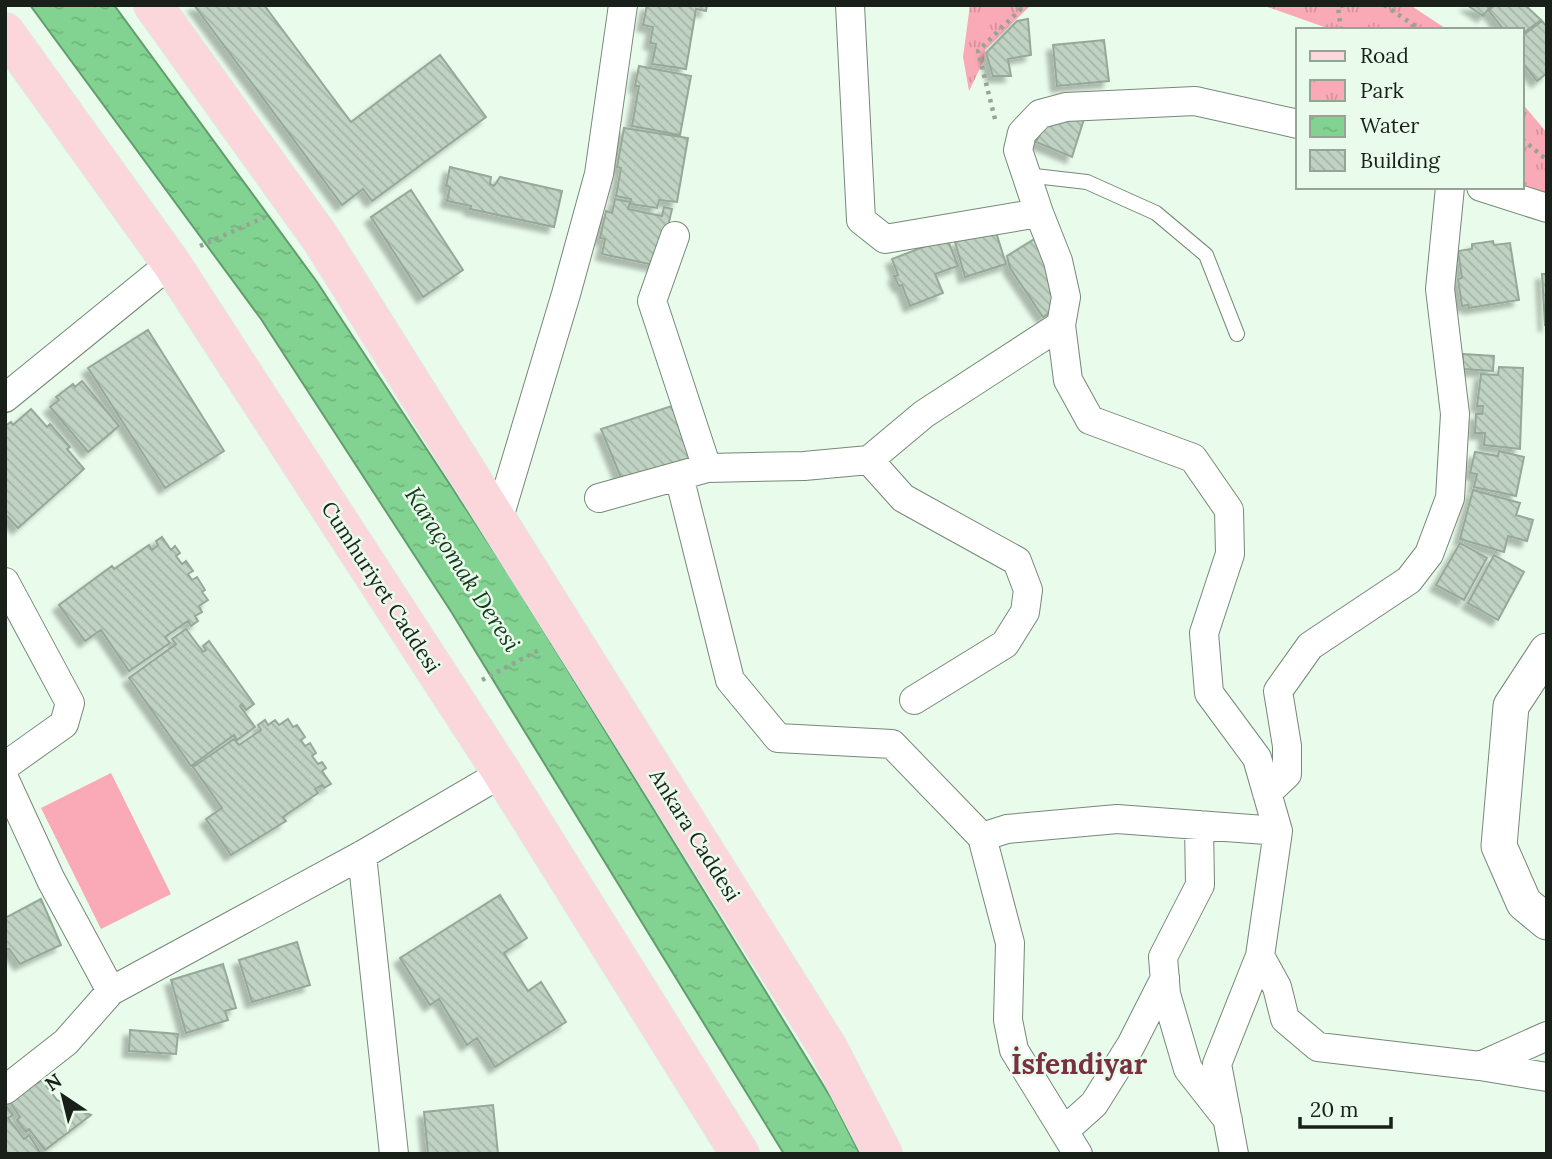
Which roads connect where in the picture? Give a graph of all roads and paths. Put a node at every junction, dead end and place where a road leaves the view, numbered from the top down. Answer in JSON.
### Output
{"nodes":[{"id":1,"x":153,"y":5,"type":"edge"},
{"id":2,"x":623,"y":5,"type":"edge"},
{"id":3,"x":850,"y":5,"type":"edge"},
{"id":4,"x":1024,"y":5,"type":"edge"},
{"id":5,"x":1384,"y":5,"type":"edge"},
{"id":6,"x":1339,"y":6,"type":"edge"},
{"id":7,"x":1341,"y":28,"type":"edge"},
{"id":8,"x":1417,"y":28,"type":"edge"},
{"id":9,"x":5,"y":32,"type":"edge"},
{"id":10,"x":1296,"y":124,"type":"edge"},
{"id":11,"x":1524,"y":141,"type":"edge"},
{"id":12,"x":1547,"y":160,"type":"edge"},
{"id":13,"x":1022,"y":163,"type":"junction"},
{"id":14,"x":1450,"y":189,"type":"edge"},
{"id":15,"x":1487,"y":189,"type":"edge"},
{"id":16,"x":1547,"y":208,"type":"edge"},
{"id":17,"x":276,"y":212,"type":"dead end"},
{"id":18,"x":1039,"y":213,"type":"junction"},
{"id":19,"x":675,"y":236,"type":"dead end"},
{"id":20,"x":180,"y":257,"type":"junction"},
{"id":21,"x":1061,"y":325,"type":"junction"},
{"id":22,"x":1237,"y":334,"type":"dead end"},
{"id":23,"x":5,"y":398,"type":"edge"},
{"id":24,"x":869,"y":460,"type":"junction"},
{"id":25,"x":707,"y":468,"type":"junction"},
{"id":26,"x":679,"y":476,"type":"junction"},
{"id":27,"x":599,"y":498,"type":"dead end"},
{"id":28,"x":498,"y":521,"type":"junction"},
{"id":29,"x":5,"y":582,"type":"edge"},
{"id":30,"x":541,"y":648,"type":"dead end"},
{"id":31,"x":1547,"y":651,"type":"edge"},
{"id":32,"x":473,"y":685,"type":"dead end"},
{"id":33,"x":914,"y":700,"type":"dead end"},
{"id":34,"x":5,"y":766,"type":"edge"},
{"id":35,"x":502,"y":773,"type":"junction"},
{"id":36,"x":5,"y":780,"type":"edge"},
{"id":37,"x":1267,"y":793,"type":"junction"},
{"id":38,"x":1199,"y":825,"type":"junction"},
{"id":39,"x":1278,"y":831,"type":"junction"},
{"id":40,"x":982,"y":837,"type":"junction"},
{"id":41,"x":362,"y":855,"type":"junction"},
{"id":42,"x":1547,"y":922,"type":"edge"},
{"id":43,"x":1261,"y":956,"type":"junction"},
{"id":44,"x":1165,"y":978,"type":"junction"},
{"id":45,"x":111,"y":990,"type":"junction"},
{"id":46,"x":1547,"y":1036,"type":"edge"},
{"id":47,"x":1480,"y":1066,"type":"junction"},
{"id":48,"x":1547,"y":1077,"type":"edge"},
{"id":49,"x":5,"y":1090,"type":"edge"},
{"id":50,"x":1228,"y":1120,"type":"junction"},
{"id":51,"x":1071,"y":1142,"type":"edge"},
{"id":52,"x":394,"y":1154,"type":"edge"},
{"id":53,"x":740,"y":1154,"type":"edge"},
{"id":54,"x":883,"y":1154,"type":"edge"},
{"id":55,"x":1234,"y":1154,"type":"edge"}],
"edges":[{"from":1,"to":28,"type":"main road","name":"Ankara Caddesi"},
{"from":2,"to":28,"type":"street"},
{"from":3,"to":18,"type":"street"},
{"from":4,"to":13,"type":"path"},
{"from":5,"to":8,"type":"path"},
{"from":6,"to":7,"type":"path"},
{"from":9,"to":20,"type":"main road","name":"Cumhuriyet Caddesi"},
{"from":10,"to":13,"type":"street"},
{"from":11,"to":12,"type":"path"},
{"from":13,"to":18,"type":"street"},
{"from":13,"to":22,"type":"lane"},
{"from":14,"to":37,"type":"street"},
{"from":15,"to":16,"type":"street"},
{"from":17,"to":20,"type":"path"},
{"from":18,"to":21,"type":"street"},
{"from":19,"to":25,"type":"street"},
{"from":20,"to":23,"type":"street"},
{"from":20,"to":35,"type":"main road","name":"Cumhuriyet Caddesi"},
{"from":21,"to":24,"type":"street"},
{"from":21,"to":37,"type":"street"},
{"from":24,"to":25,"type":"street"},
{"from":24,"to":33,"type":"street"},
{"from":25,"to":26,"type":"street"},
{"from":26,"to":27,"type":"street"},
{"from":26,"to":40,"type":"street"},
{"from":28,"to":54,"type":"main road","name":"Ankara Caddesi"},
{"from":29,"to":34,"type":"street"},
{"from":30,"to":32,"type":"path"},
{"from":31,"to":42,"type":"street"},
{"from":35,"to":41,"type":"street"},
{"from":35,"to":53,"type":"main road","name":"Cumhuriyet Caddesi"},
{"from":36,"to":45,"type":"street"},
{"from":37,"to":39,"type":"street"},
{"from":38,"to":39,"type":"street"},
{"from":38,"to":40,"type":"street"},
{"from":38,"to":44,"type":"street"},
{"from":39,"to":43,"type":"street"},
{"from":40,"to":51,"type":"street"},
{"from":41,"to":45,"type":"street"},
{"from":41,"to":52,"type":"street"},
{"from":43,"to":47,"type":"street"},
{"from":43,"to":50,"type":"street"},
{"from":44,"to":50,"type":"street"},
{"from":44,"to":51,"type":"street"},
{"from":45,"to":49,"type":"street"},
{"from":46,"to":47,"type":"street"},
{"from":47,"to":48,"type":"street"},
{"from":50,"to":55,"type":"street"}]}
